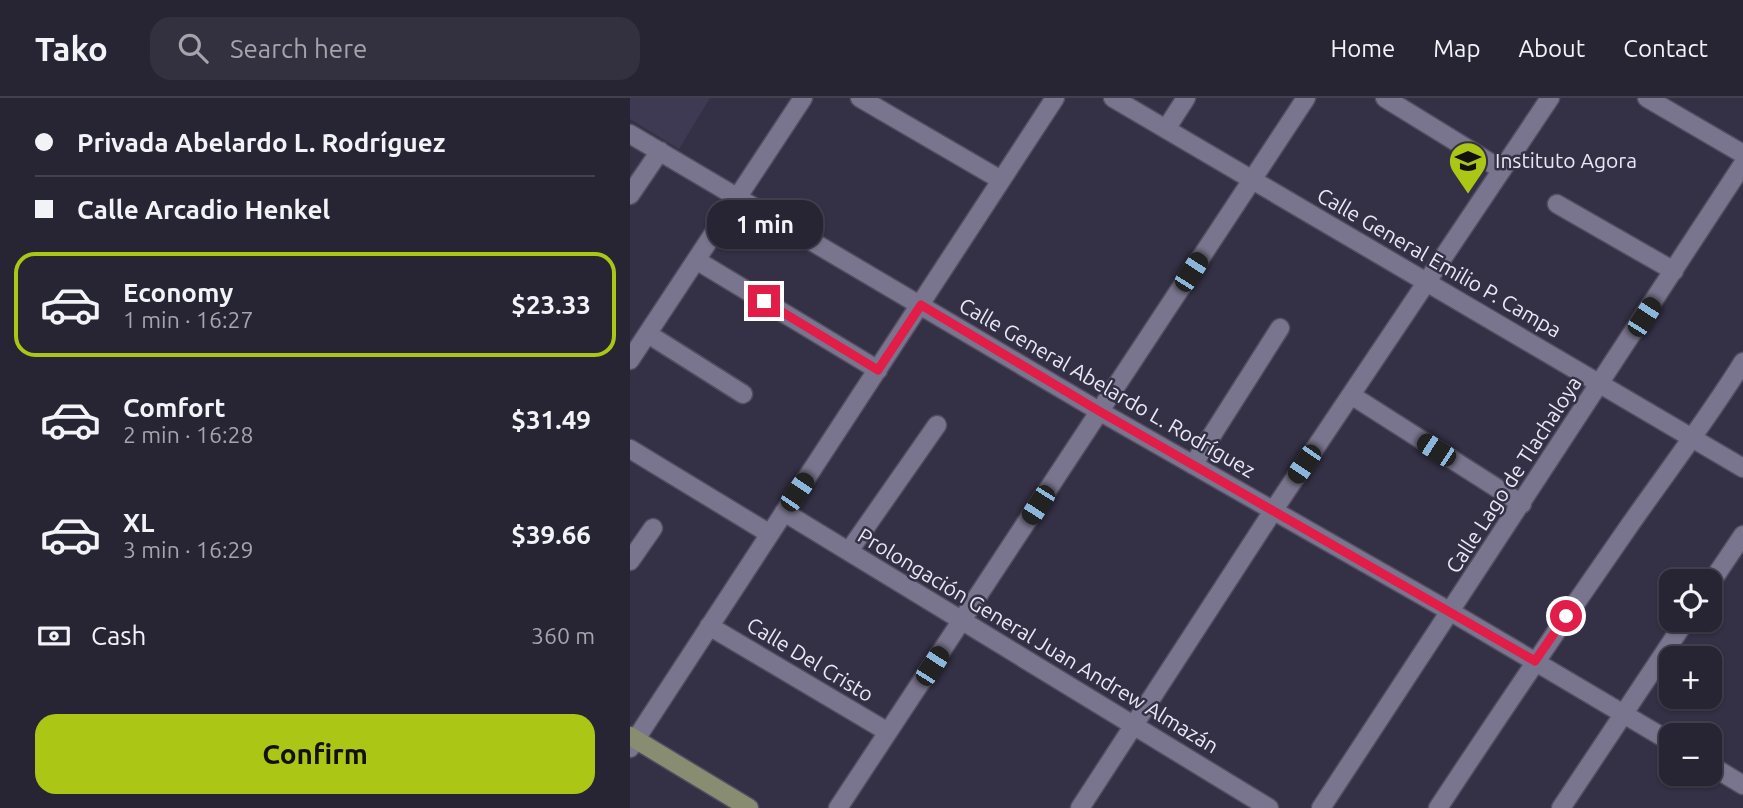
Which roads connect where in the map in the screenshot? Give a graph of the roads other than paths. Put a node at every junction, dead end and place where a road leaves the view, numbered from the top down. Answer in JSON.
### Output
{"nodes":[{"id":1,"x":803,"y":98,"type":"edge"},
{"id":2,"x":860,"y":98,"type":"edge"},
{"id":3,"x":1055,"y":98,"type":"edge"},
{"id":4,"x":1113,"y":98,"type":"edge"},
{"id":5,"x":1186,"y":98,"type":"edge"},
{"id":6,"x":1306,"y":98,"type":"edge"},
{"id":7,"x":1385,"y":98,"type":"edge"},
{"id":8,"x":1550,"y":98,"type":"edge"},
{"id":9,"x":1656,"y":100,"type":"edge"},
{"id":10,"x":1166,"y":129,"type":"junction"},
{"id":11,"x":630,"y":134,"type":"edge"},
{"id":12,"x":660,"y":151,"type":"junction"},
{"id":13,"x":1743,"y":154,"type":"edge"},
{"id":14,"x":1743,"y":164,"type":"edge"},
{"id":15,"x":1502,"y":170,"type":"junction"},
{"id":16,"x":1002,"y":180,"type":"junction"},
{"id":17,"x":1252,"y":180,"type":"junction"},
{"id":18,"x":630,"y":195,"type":"edge"},
{"id":19,"x":738,"y":197,"type":"junction"},
{"id":20,"x":1558,"y":204,"type":"dead end"},
{"id":21,"x":696,"y":260,"type":"junction"},
{"id":22,"x":1674,"y":271,"type":"junction"},
{"id":23,"x":1427,"y":283,"type":"junction"},
{"id":24,"x":921,"y":305,"type":"junction"},
{"id":25,"x":1280,"y":328,"type":"dead end"},
{"id":26,"x":648,"y":334,"type":"junction"},
{"id":27,"x":630,"y":360,"type":"edge"},
{"id":28,"x":1743,"y":362,"type":"edge"},
{"id":29,"x":878,"y":370,"type":"junction"},
{"id":30,"x":1601,"y":385,"type":"junction"},
{"id":31,"x":743,"y":394,"type":"dead end"},
{"id":32,"x":1351,"y":395,"type":"junction"},
{"id":33,"x":1099,"y":411,"type":"junction"},
{"id":34,"x":937,"y":425,"type":"dead end"},
{"id":35,"x":1692,"y":438,"type":"junction"},
{"id":36,"x":630,"y":449,"type":"edge"},
{"id":37,"x":1194,"y":465,"type":"junction"},
{"id":38,"x":1743,"y":468,"type":"edge"},
{"id":39,"x":1522,"y":504,"type":"junction"},
{"id":40,"x":1273,"y":511,"type":"junction"},
{"id":41,"x":784,"y":512,"type":"junction"},
{"id":42,"x":653,"y":528,"type":"dead end"},
{"id":43,"x":770,"y":534,"type":"junction"},
{"id":44,"x":1743,"y":534,"type":"edge"},
{"id":45,"x":849,"y":551,"type":"junction"},
{"id":46,"x":630,"y":561,"type":"edge"},
{"id":47,"x":1720,"y":569,"type":"edge"},
{"id":48,"x":1451,"y":612,"type":"junction"},
{"id":49,"x":961,"y":621,"type":"junction"},
{"id":50,"x":709,"y":626,"type":"junction"},
{"id":51,"x":1678,"y":632,"type":"edge"},
{"id":52,"x":1535,"y":661,"type":"junction"},
{"id":53,"x":1624,"y":713,"type":"junction"},
{"id":54,"x":1134,"y":727,"type":"junction"},
{"id":55,"x":888,"y":732,"type":"junction"},
{"id":56,"x":1659,"y":735,"type":"edge"},
{"id":57,"x":632,"y":741,"type":"edge"},
{"id":58,"x":1722,"y":772,"type":"edge"},
{"id":59,"x":1743,"y":785,"type":"edge"},
{"id":60,"x":749,"y":808,"type":"edge"},
{"id":61,"x":838,"y":808,"type":"edge"},
{"id":62,"x":1080,"y":808,"type":"edge"},
{"id":63,"x":1269,"y":808,"type":"edge"},
{"id":64,"x":1321,"y":808,"type":"edge"},
{"id":65,"x":1438,"y":808,"type":"edge"},
{"id":66,"x":1561,"y":808,"type":"edge"}],
"edges":[{"from":1,"to":19,"type":"street"},
{"from":2,"to":16,"type":"street"},
{"from":3,"to":16,"type":"street"},
{"from":4,"to":10,"type":"street","name":"Calle General Emilio P. Campa"},
{"from":5,"to":10,"type":"street"},
{"from":6,"to":17,"type":"street"},
{"from":7,"to":15,"type":"street"},
{"from":8,"to":15,"type":"street"},
{"from":9,"to":13,"type":"street"},
{"from":10,"to":17,"type":"street","name":"Calle General Emilio P. Campa"},
{"from":11,"to":12,"type":"street","name":"Calle General Abelardo L. Rodríguez"},
{"from":12,"to":18,"type":"street"},
{"from":12,"to":19,"type":"street","name":"Calle General Abelardo L. Rodríguez"},
{"from":14,"to":22,"type":"street","name":"Calle Lago de Tlachaloya"},
{"from":15,"to":23,"type":"street"},
{"from":16,"to":24,"type":"street"},
{"from":17,"to":23,"type":"street","name":"Calle General Emilio P. Campa"},
{"from":17,"to":33,"type":"street"},
{"from":19,"to":21,"type":"street"},
{"from":19,"to":24,"type":"street","name":"Calle General Abelardo L. Rodríguez"},
{"from":20,"to":22,"type":"street"},
{"from":21,"to":26,"type":"street"},
{"from":21,"to":29,"type":"street"},
{"from":22,"to":30,"type":"street","name":"Calle Lago de Tlachaloya"},
{"from":23,"to":30,"type":"street","name":"Calle General Emilio P. Campa"},
{"from":23,"to":32,"type":"street"},
{"from":24,"to":29,"type":"street"},
{"from":24,"to":33,"type":"street","name":"Calle General Abelardo L. Rodríguez"},
{"from":25,"to":37,"type":"street"},
{"from":26,"to":27,"type":"street"},
{"from":26,"to":31,"type":"street"},
{"from":28,"to":35,"type":"street"},
{"from":29,"to":41,"type":"street"},
{"from":30,"to":35,"type":"street","name":"Calle General Emilio P. Campa"},
{"from":30,"to":39,"type":"street","name":"Calle Lago de Tlachaloya"},
{"from":32,"to":39,"type":"street"},
{"from":32,"to":40,"type":"street"},
{"from":33,"to":37,"type":"street","name":"Calle General Abelardo L. Rodríguez"},
{"from":33,"to":49,"type":"street"},
{"from":34,"to":45,"type":"street"},
{"from":35,"to":38,"type":"street","name":"Calle General Emilio P. Campa"},
{"from":35,"to":52,"type":"street"},
{"from":36,"to":43,"type":"street"},
{"from":37,"to":40,"type":"street","name":"Calle General Abelardo L. Rodríguez"},
{"from":39,"to":48,"type":"street","name":"Calle Lago de Tlachaloya"},
{"from":40,"to":48,"type":"street","name":"Calle General Abelardo L. Rodríguez"},
{"from":40,"to":54,"type":"street"},
{"from":41,"to":43,"type":"street"},
{"from":41,"to":45,"type":"street","name":"Prolongación General Juan Andrew Almazán"},
{"from":42,"to":46,"type":"street"},
{"from":43,"to":50,"type":"street"},
{"from":44,"to":47,"type":"street"},
{"from":45,"to":49,"type":"street","name":"Prolongación General Juan Andrew Almazán"},
{"from":48,"to":52,"type":"street","name":"Calle General Abelardo L. Rodríguez"},
{"from":48,"to":64,"type":"street","name":"Calle Lago de Tlachaloya"},
{"from":49,"to":54,"type":"street","name":"Prolongación General Juan Andrew Almazán"},
{"from":49,"to":55,"type":"street"},
{"from":50,"to":55,"type":"street","name":"Calle Del Cristo"},
{"from":50,"to":57,"type":"street"},
{"from":51,"to":53,"type":"street"},
{"from":52,"to":53,"type":"street","name":"Calle General Abelardo L. Rodríguez"},
{"from":52,"to":65,"type":"street"},
{"from":53,"to":56,"type":"street","name":"Calle General Abelardo L. Rodríguez"},
{"from":53,"to":66,"type":"street"},
{"from":54,"to":62,"type":"street"},
{"from":54,"to":63,"type":"street","name":"Prolongación General Juan Andrew Almazán"},
{"from":55,"to":61,"type":"street"},
{"from":57,"to":60,"type":"main road"},
{"from":58,"to":59,"type":"street"}]}
